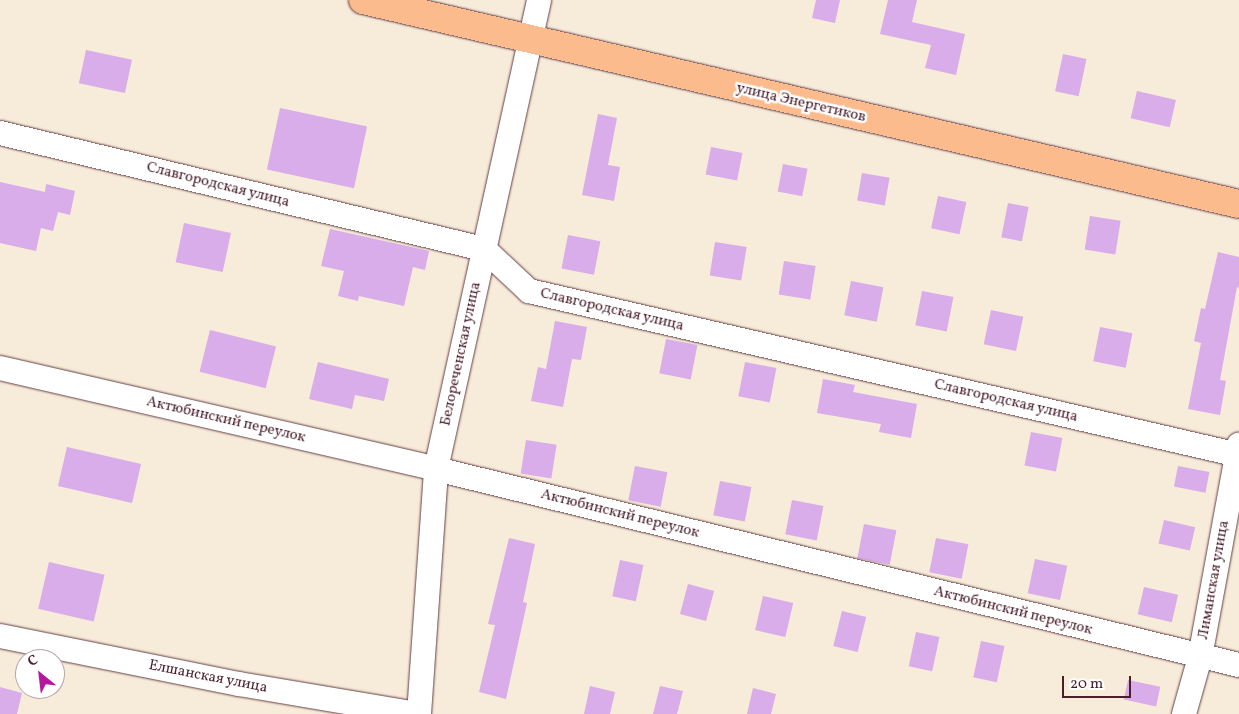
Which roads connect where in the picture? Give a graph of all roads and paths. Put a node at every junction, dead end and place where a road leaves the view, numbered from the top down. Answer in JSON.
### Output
{"nodes":[{"id":1,"x":363,"y":0,"type":"edge"},
{"id":2,"x":539,"y":0,"type":"edge"},
{"id":3,"x":530,"y":40,"type":"junction"},
{"id":4,"x":0,"y":132,"type":"edge"},
{"id":5,"x":1239,"y":204,"type":"edge"},
{"id":6,"x":484,"y":249,"type":"junction"},
{"id":7,"x":0,"y":368,"type":"edge"},
{"id":8,"x":1238,"y":451,"type":"edge"},
{"id":9,"x":436,"y":469,"type":"junction"},
{"id":10,"x":0,"y":636,"type":"edge"},
{"id":11,"x":1200,"y":657,"type":"junction"},
{"id":12,"x":1239,"y":665,"type":"edge"},
{"id":13,"x":418,"y":714,"type":"edge"},
{"id":14,"x":1184,"y":714,"type":"edge"}],
"edges":[{"from":1,"to":3,"type":"main road","name":"улица Энергетиков"},
{"from":2,"to":3,"type":"street","name":"Белореченская улица"},
{"from":3,"to":5,"type":"main road","name":"улица Энергетиков"},
{"from":3,"to":6,"type":"street","name":"Белореченская улица"},
{"from":4,"to":6,"type":"street","name":"Славгородская улица"},
{"from":6,"to":8,"type":"street","name":"Славгородская улица"},
{"from":6,"to":9,"type":"street","name":"Белореченская улица"},
{"from":7,"to":9,"type":"street","name":"Актюбинский переулок"},
{"from":8,"to":11,"type":"street","name":"Лиманская улица"},
{"from":9,"to":11,"type":"street","name":"Актюбинский переулок"},
{"from":9,"to":13,"type":"street","name":"Белореченская улица"},
{"from":10,"to":13,"type":"street","name":"Елшанская улица"},
{"from":11,"to":12,"type":"street","name":"Актюбинский переулок"},
{"from":11,"to":14,"type":"street","name":"Лиманская улица"}]}
